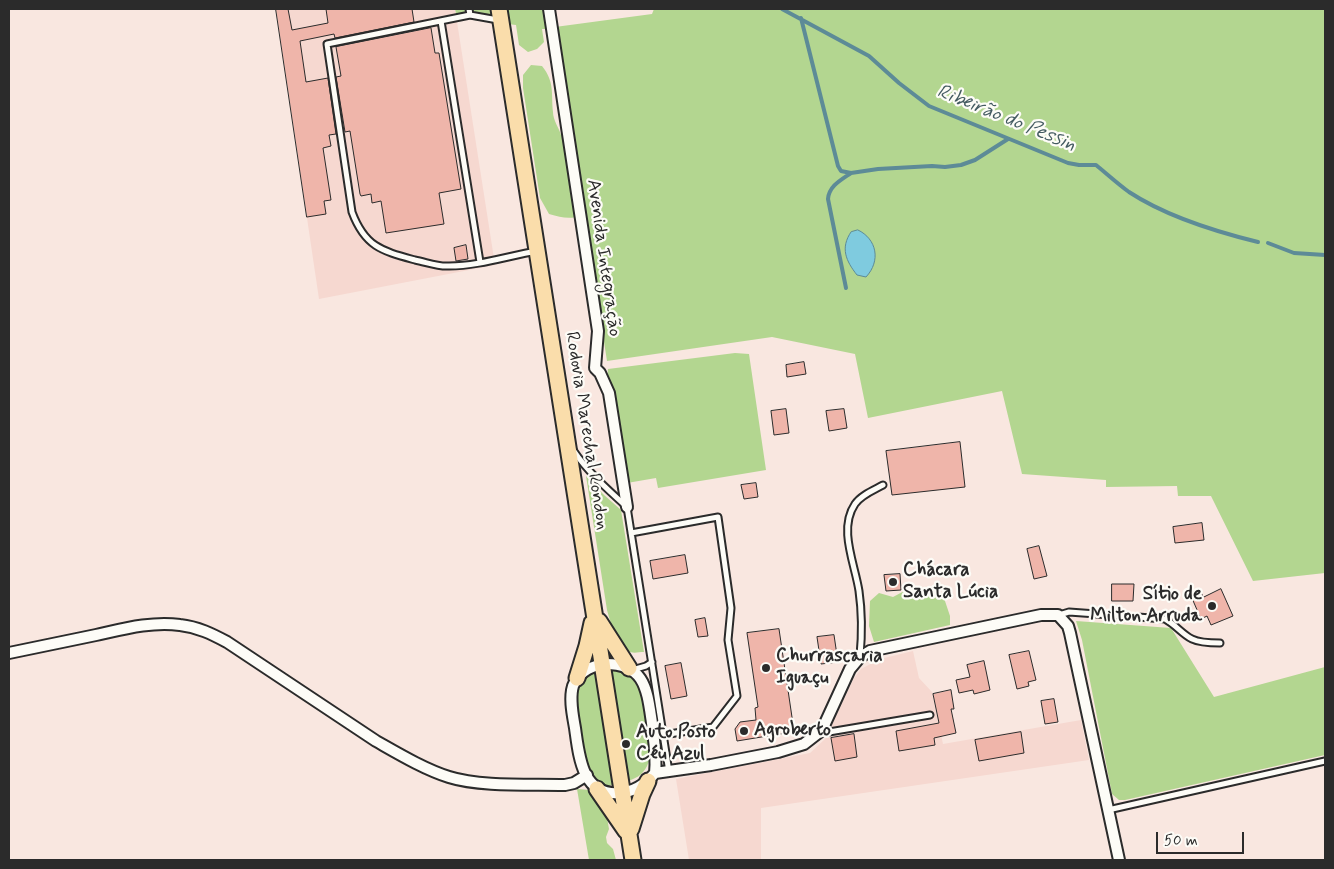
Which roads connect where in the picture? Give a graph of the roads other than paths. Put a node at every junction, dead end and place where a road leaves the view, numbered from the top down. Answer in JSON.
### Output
{"nodes":[{"id":1,"x":469,"y":9,"type":"edge"},
{"id":2,"x":549,"y":9,"type":"edge"},
{"id":3,"x":470,"y":15,"type":"junction"},
{"id":4,"x":500,"y":15,"type":"edge"},
{"id":5,"x":441,"y":22,"type":"junction"},
{"id":6,"x":537,"y":251,"type":"junction"},
{"id":7,"x":480,"y":262,"type":"junction"},
{"id":8,"x":566,"y":438,"type":"junction"},
{"id":9,"x":884,"y":485,"type":"dead end"},
{"id":10,"x":627,"y":507,"type":"junction"},
{"id":11,"x":631,"y":532,"type":"junction"},
{"id":12,"x":594,"y":612,"type":"junction"},
{"id":13,"x":1058,"y":615,"type":"junction"},
{"id":14,"x":1220,"y":643,"type":"dead end"},
{"id":15,"x":9,"y":653,"type":"edge"},
{"id":16,"x":860,"y":657,"type":"junction"},
{"id":17,"x":652,"y":662,"type":"junction"},
{"id":18,"x":602,"y":664,"type":"junction"},
{"id":19,"x":631,"y":669,"type":"junction"},
{"id":20,"x":577,"y":678,"type":"junction"},
{"id":21,"x":930,"y":715,"type":"dead end"},
{"id":22,"x":822,"y":730,"type":"junction"},
{"id":23,"x":663,"y":735,"type":"junction"},
{"id":24,"x":1325,"y":760,"type":"edge"},
{"id":25,"x":669,"y":772,"type":"junction"},
{"id":26,"x":587,"y":775,"type":"junction"},
{"id":27,"x":651,"y":777,"type":"junction"},
{"id":28,"x":597,"y":789,"type":"junction"},
{"id":29,"x":623,"y":793,"type":"junction"},
{"id":30,"x":1108,"y":810,"type":"junction"},
{"id":31,"x":630,"y":836,"type":"junction"},
{"id":32,"x":633,"y":860,"type":"edge"},
{"id":33,"x":1119,"y":860,"type":"edge"}],
"edges":[{"from":1,"to":3,"type":"lane"},
{"from":2,"to":10,"type":"street","name":"Avenida Integração"},
{"from":3,"to":4,"type":"lane"},
{"from":3,"to":5,"type":"lane"},
{"from":4,"to":6,"type":"main road","name":"Rodovia Marechal Rondon"},
{"from":5,"to":7,"type":"lane"},
{"from":5,"to":7,"type":"lane"},
{"from":6,"to":7,"type":"lane"},
{"from":6,"to":8,"type":"main road","name":"Rodovia Marechal Rondon"},
{"from":8,"to":10,"type":"lane"},
{"from":8,"to":12,"type":"main road","name":"Rodovia Marechal Rondon"},
{"from":9,"to":16,"type":"lane"},
{"from":10,"to":11,"type":"lane"},
{"from":11,"to":17,"type":"lane"},
{"from":11,"to":23,"type":"lane"},
{"from":12,"to":18,"type":"main road","name":"Rodovia Marechal Rondon"},
{"from":12,"to":19,"type":"main road"},
{"from":12,"to":20,"type":"main road"},
{"from":13,"to":14,"type":"lane"},
{"from":13,"to":16,"type":"street"},
{"from":13,"to":30,"type":"street"},
{"from":15,"to":26,"type":"street"},
{"from":16,"to":22,"type":"street"},
{"from":17,"to":19,"type":"lane"},
{"from":17,"to":23,"type":"lane"},
{"from":18,"to":19,"type":"street"},
{"from":18,"to":20,"type":"street"},
{"from":18,"to":29,"type":"main road","name":"Rodovia Marechal Rondon"},
{"from":19,"to":27,"type":"street"},
{"from":20,"to":26,"type":"street"},
{"from":21,"to":22,"type":"lane"},
{"from":22,"to":25,"type":"street"},
{"from":23,"to":25,"type":"lane"},
{"from":24,"to":30,"type":"lane"},
{"from":25,"to":27,"type":"street"},
{"from":26,"to":28,"type":"street"},
{"from":27,"to":29,"type":"street"},
{"from":27,"to":31,"type":"main road"},
{"from":28,"to":29,"type":"street"},
{"from":28,"to":31,"type":"main road"},
{"from":29,"to":31,"type":"main road","name":"Rodovia Marechal Rondon"},
{"from":30,"to":33,"type":"street"},
{"from":31,"to":32,"type":"main road","name":"Rodovia Marechal Rondon"}]}
